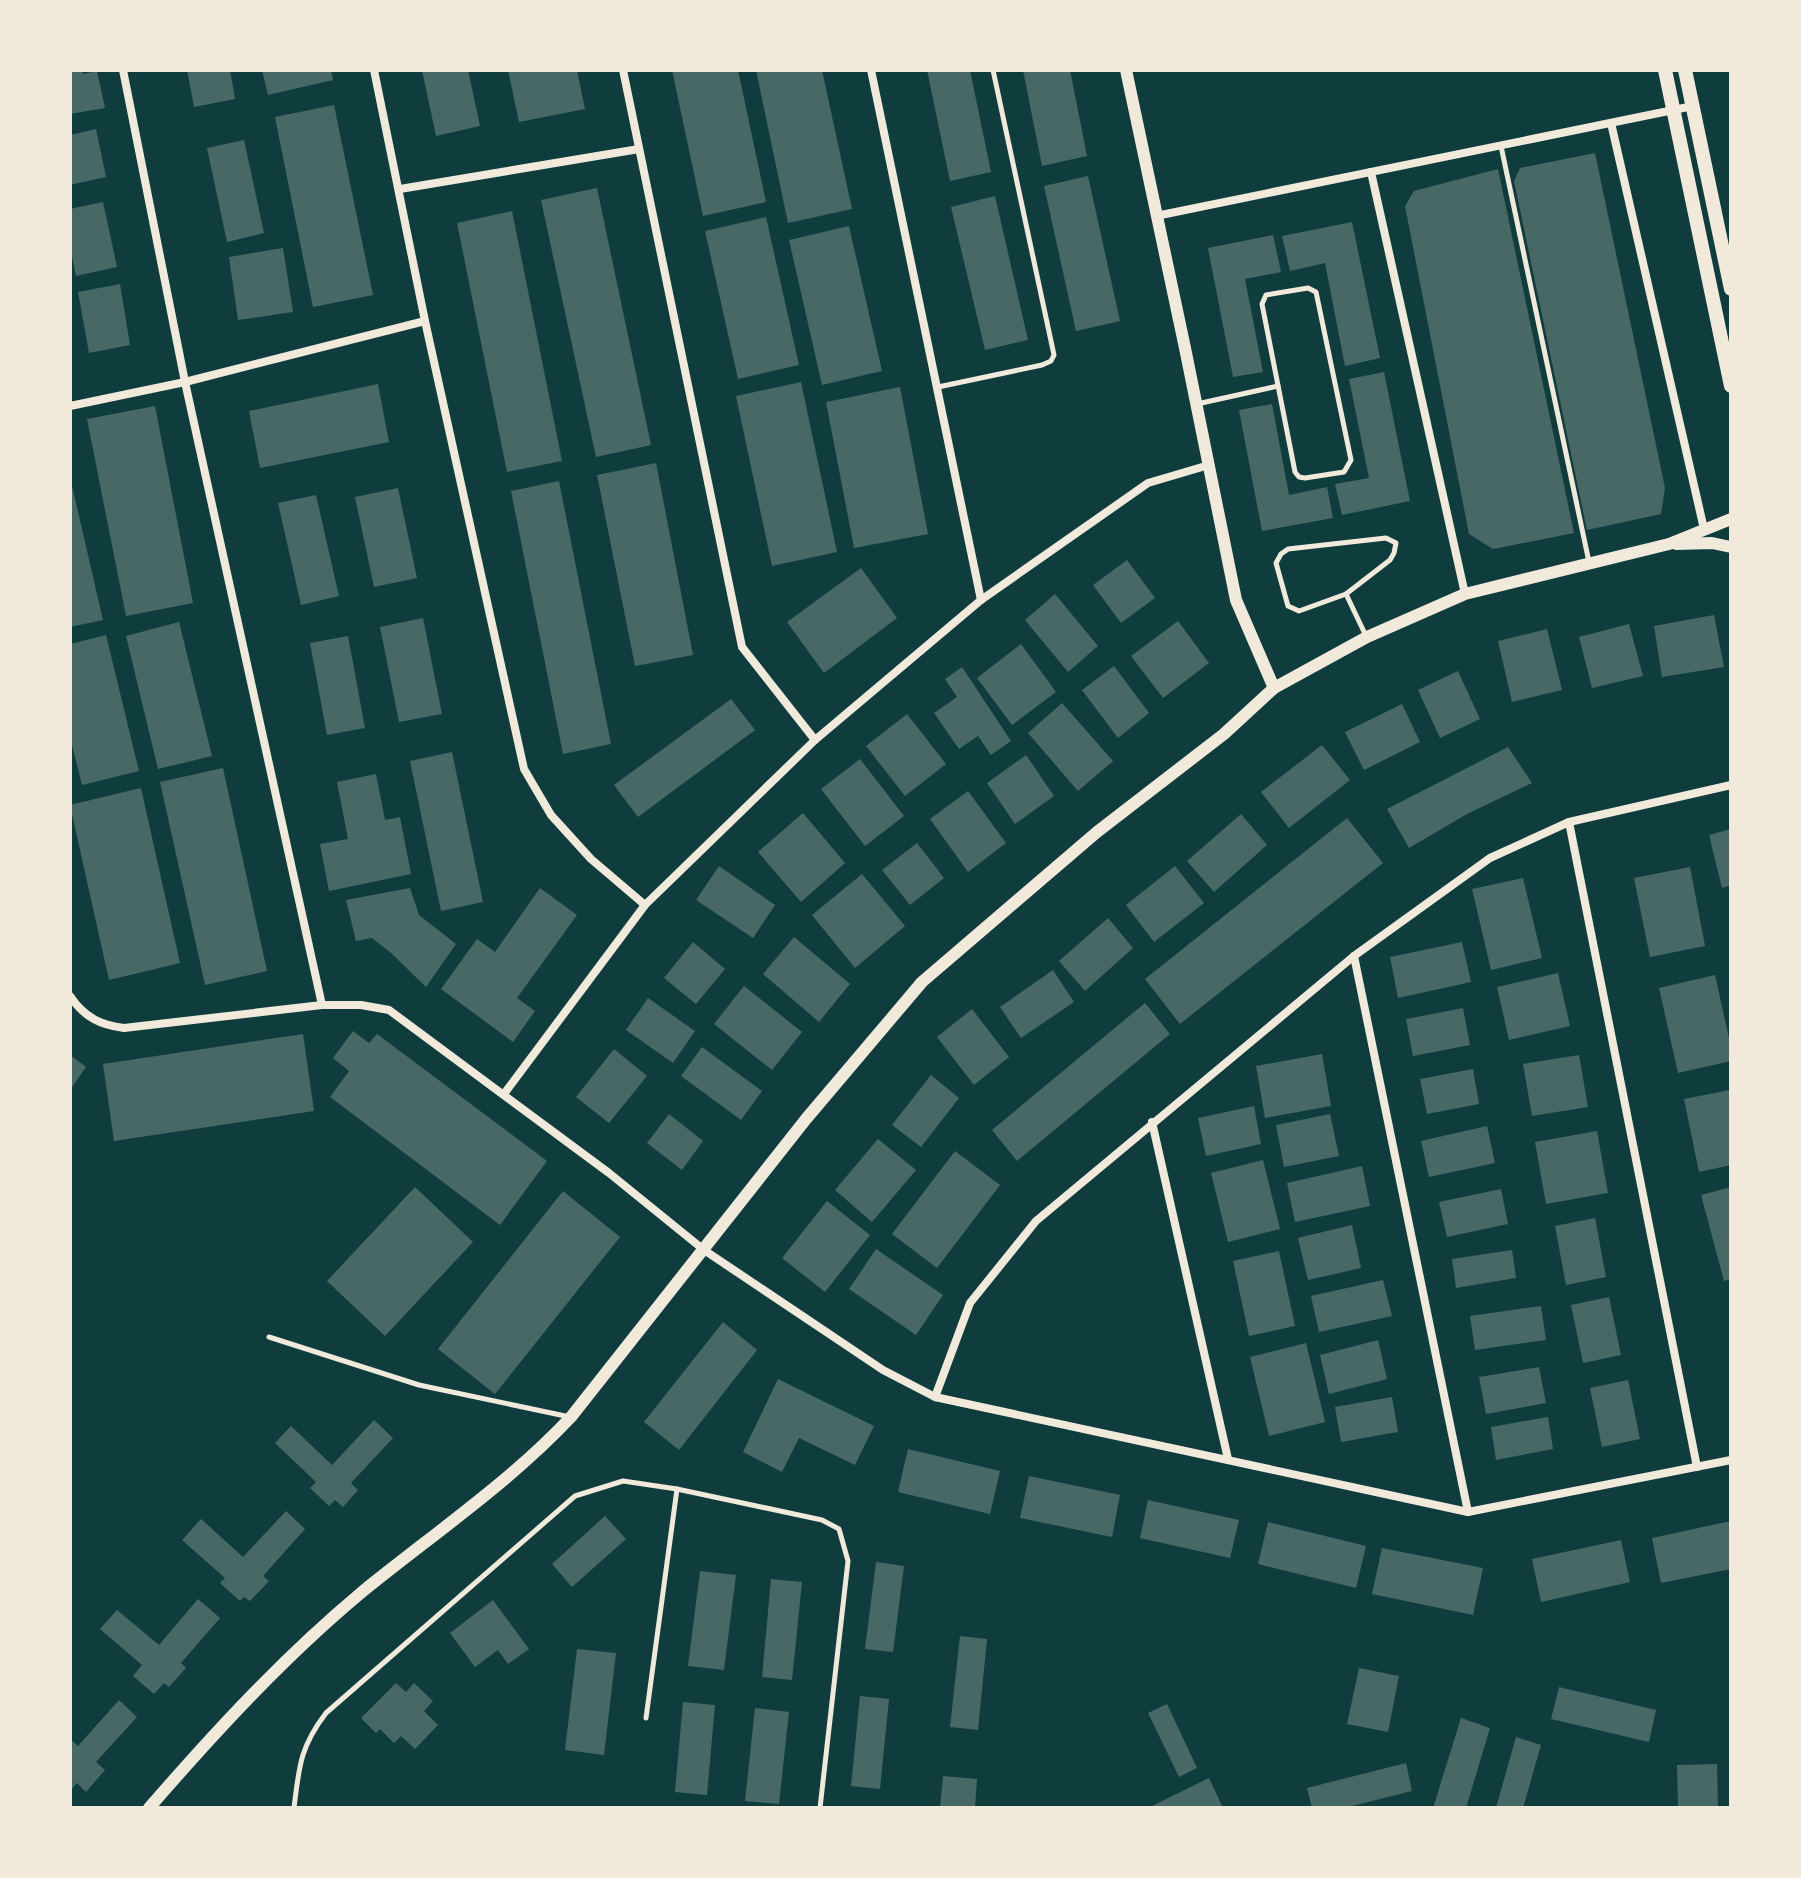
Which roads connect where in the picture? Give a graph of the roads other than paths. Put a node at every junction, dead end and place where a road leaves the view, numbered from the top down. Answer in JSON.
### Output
{"nodes":[{"id":1,"x":123,"y":70,"type":"edge"},
{"id":2,"x":374,"y":70,"type":"edge"},
{"id":3,"x":623,"y":70,"type":"edge"},
{"id":4,"x":871,"y":70,"type":"edge"},
{"id":5,"x":993,"y":70,"type":"edge"},
{"id":6,"x":1126,"y":70,"type":"edge"},
{"id":7,"x":1665,"y":70,"type":"edge"},
{"id":8,"x":1685,"y":70,"type":"edge"},
{"id":9,"x":1693,"y":106,"type":"junction"},
{"id":10,"x":1673,"y":110,"type":"junction"},
{"id":11,"x":1611,"y":123,"type":"junction"},
{"id":12,"x":1501,"y":146,"type":"junction"},
{"id":13,"x":639,"y":149,"type":"junction"},
{"id":14,"x":1371,"y":172,"type":"junction"},
{"id":15,"x":400,"y":189,"type":"junction"},
{"id":16,"x":1156,"y":216,"type":"junction"},
{"id":17,"x":1731,"y":289,"type":"edge"},
{"id":18,"x":425,"y":321,"type":"junction"},
{"id":19,"x":185,"y":382,"type":"junction"},
{"id":20,"x":1278,"y":386,"type":"junction"},
{"id":21,"x":1731,"y":386,"type":"edge"},
{"id":22,"x":938,"y":387,"type":"junction"},
{"id":23,"x":1196,"y":404,"type":"junction"},
{"id":24,"x":70,"y":406,"type":"edge"},
{"id":25,"x":1209,"y":465,"type":"junction"},
{"id":26,"x":1731,"y":519,"type":"edge"},
{"id":27,"x":1704,"y":529,"type":"junction"},
{"id":28,"x":1669,"y":544,"type":"junction"},
{"id":29,"x":1731,"y":547,"type":"edge"},
{"id":30,"x":1589,"y":563,"type":"junction"},
{"id":31,"x":1346,"y":594,"type":"junction"},
{"id":32,"x":1465,"y":594,"type":"junction"},
{"id":33,"x":981,"y":600,"type":"junction"},
{"id":34,"x":1367,"y":637,"type":"junction"},
{"id":35,"x":1274,"y":688,"type":"junction"},
{"id":36,"x":815,"y":740,"type":"junction"},
{"id":37,"x":1731,"y":785,"type":"edge"},
{"id":38,"x":1569,"y":822,"type":"junction"},
{"id":39,"x":645,"y":905,"type":"junction"},
{"id":40,"x":1354,"y":956,"type":"junction"},
{"id":41,"x":70,"y":996,"type":"edge"},
{"id":42,"x":322,"y":1005,"type":"junction"},
{"id":43,"x":504,"y":1094,"type":"junction"},
{"id":44,"x":1152,"y":1122,"type":"junction"},
{"id":45,"x":704,"y":1250,"type":"junction"},
{"id":46,"x":269,"y":1337,"type":"dead end"},
{"id":47,"x":935,"y":1397,"type":"junction"},
{"id":48,"x":571,"y":1417,"type":"junction"},
{"id":49,"x":1228,"y":1459,"type":"junction"},
{"id":50,"x":1731,"y":1460,"type":"edge"},
{"id":51,"x":1697,"y":1467,"type":"junction"},
{"id":52,"x":677,"y":1489,"type":"junction"},
{"id":53,"x":1468,"y":1512,"type":"junction"},
{"id":54,"x":646,"y":1718,"type":"dead end"},
{"id":55,"x":149,"y":1808,"type":"edge"},
{"id":56,"x":294,"y":1808,"type":"edge"},
{"id":57,"x":820,"y":1808,"type":"edge"}],
"edges":[{"from":1,"to":19,"type":"street"},
{"from":2,"to":15,"type":"street"},
{"from":3,"to":13,"type":"street"},
{"from":4,"to":22,"type":"street"},
{"from":5,"to":22,"type":"lane"},
{"from":6,"to":16,"type":"street"},
{"from":7,"to":10,"type":"main road"},
{"from":8,"to":9,"type":"main road"},
{"from":9,"to":10,"type":"street"},
{"from":9,"to":17,"type":"main road"},
{"from":10,"to":11,"type":"street"},
{"from":10,"to":21,"type":"main road"},
{"from":11,"to":12,"type":"street"},
{"from":11,"to":27,"type":"street"},
{"from":12,"to":14,"type":"street"},
{"from":12,"to":30,"type":"lane"},
{"from":13,"to":15,"type":"street"},
{"from":13,"to":36,"type":"street"},
{"from":14,"to":16,"type":"street"},
{"from":14,"to":32,"type":"street"},
{"from":15,"to":18,"type":"street"},
{"from":16,"to":23,"type":"street"},
{"from":18,"to":19,"type":"street"},
{"from":18,"to":39,"type":"street"},
{"from":19,"to":24,"type":"street"},
{"from":19,"to":42,"type":"street"},
{"from":20,"to":20,"type":"lane"},
{"from":20,"to":23,"type":"lane"},
{"from":22,"to":33,"type":"street"},
{"from":23,"to":25,"type":"street"},
{"from":25,"to":33,"type":"street"},
{"from":25,"to":35,"type":"street"},
{"from":26,"to":27,"type":"street"},
{"from":27,"to":28,"type":"street"},
{"from":28,"to":29,"type":"street"},
{"from":28,"to":30,"type":"street"},
{"from":30,"to":32,"type":"street"},
{"from":31,"to":31,"type":"lane"},
{"from":31,"to":34,"type":"lane"},
{"from":32,"to":34,"type":"street"},
{"from":33,"to":36,"type":"street"},
{"from":34,"to":35,"type":"street"},
{"from":35,"to":45,"type":"street"},
{"from":36,"to":39,"type":"street"},
{"from":37,"to":38,"type":"street"},
{"from":38,"to":40,"type":"street"},
{"from":38,"to":51,"type":"street"},
{"from":39,"to":43,"type":"street"},
{"from":40,"to":44,"type":"street"},
{"from":40,"to":53,"type":"street"},
{"from":41,"to":42,"type":"street"},
{"from":42,"to":43,"type":"street"},
{"from":43,"to":45,"type":"street"},
{"from":44,"to":47,"type":"street"},
{"from":44,"to":49,"type":"street"},
{"from":45,"to":47,"type":"street"},
{"from":45,"to":48,"type":"street"},
{"from":46,"to":48,"type":"lane"},
{"from":47,"to":49,"type":"street"},
{"from":48,"to":55,"type":"street"},
{"from":49,"to":53,"type":"street"},
{"from":50,"to":51,"type":"street"},
{"from":51,"to":53,"type":"street"},
{"from":52,"to":54,"type":"lane"},
{"from":52,"to":56,"type":"lane"},
{"from":52,"to":57,"type":"lane"}]}
